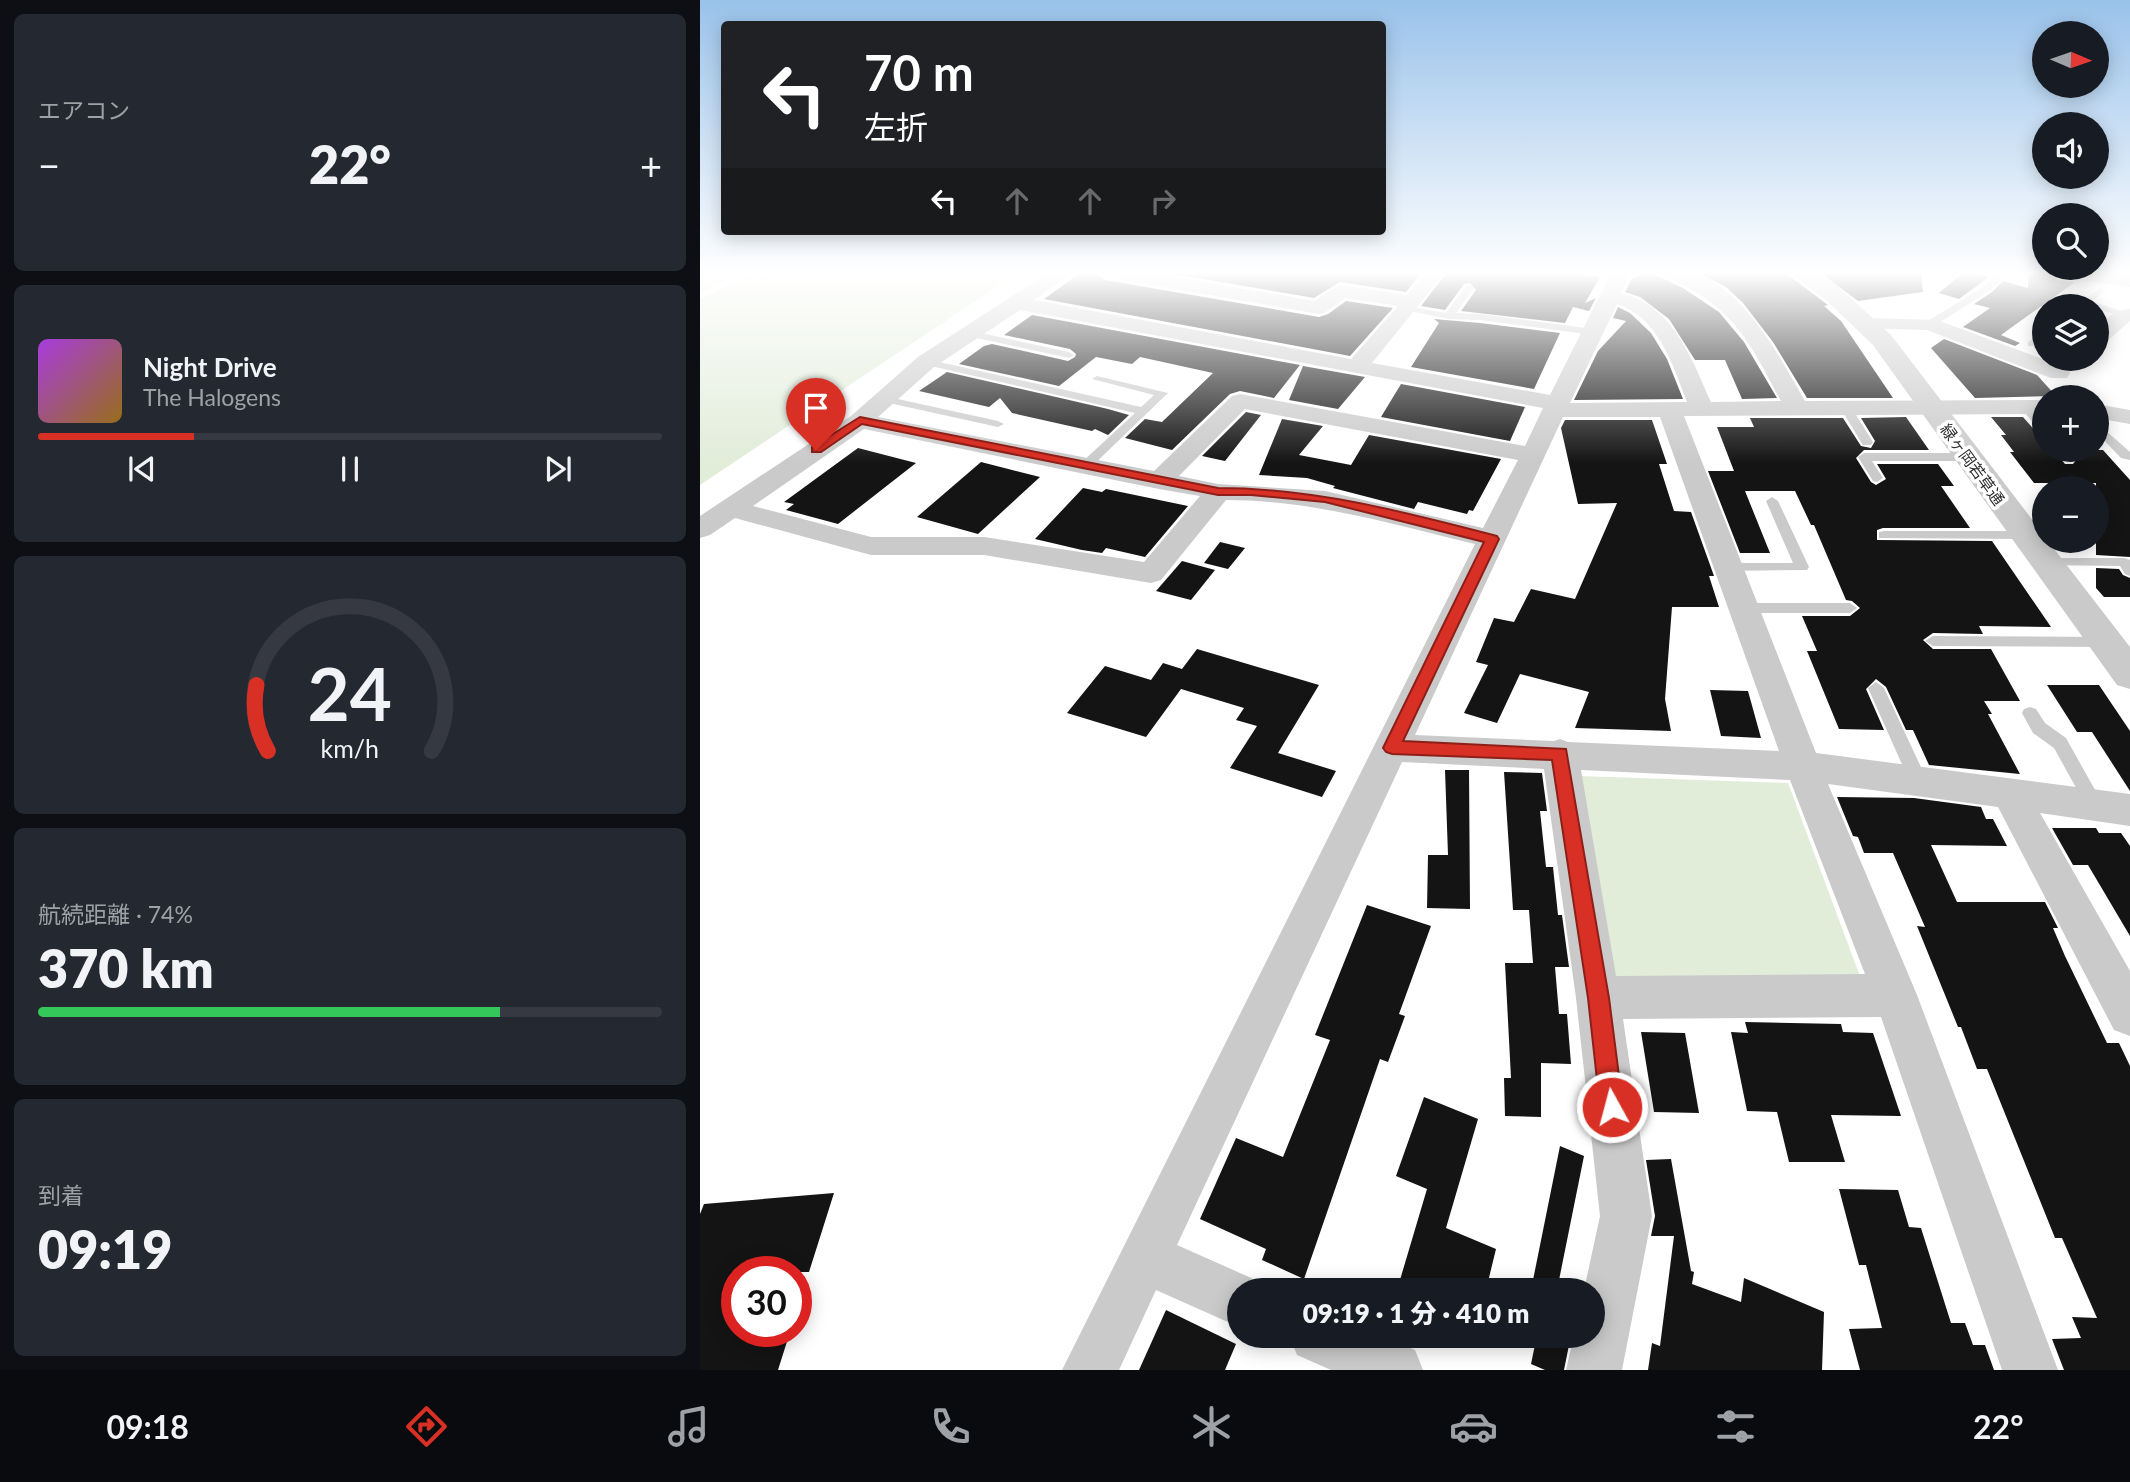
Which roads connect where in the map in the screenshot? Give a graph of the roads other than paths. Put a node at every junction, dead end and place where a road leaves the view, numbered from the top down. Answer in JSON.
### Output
{"nodes":[{"id":1,"x":964,"y":335,"type":"edge"},
{"id":2,"x":976,"y":335,"type":"edge"},
{"id":3,"x":1192,"y":335,"type":"edge"},
{"id":4,"x":1384,"y":335,"type":"edge"},
{"id":5,"x":1592,"y":335,"type":"edge"},
{"id":6,"x":1665,"y":335,"type":"edge"},
{"id":7,"x":1756,"y":335,"type":"edge"},
{"id":8,"x":1875,"y":335,"type":"edge"},
{"id":9,"x":1966,"y":335,"type":"edge"},
{"id":10,"x":1069,"y":355,"type":"dead end"},
{"id":11,"x":2032,"y":355,"type":"edge"},
{"id":12,"x":926,"y":362,"type":"junction"},
{"id":13,"x":1358,"y":365,"type":"junction"},
{"id":14,"x":1097,"y":379,"type":"dead end"},
{"id":15,"x":884,"y":399,"type":"junction"},
{"id":16,"x":1556,"y":407,"type":"junction"},
{"id":17,"x":2032,"y":407,"type":"edge"},
{"id":18,"x":1847,"y":409,"type":"junction"},
{"id":19,"x":1933,"y":409,"type":"junction"},
{"id":20,"x":1686,"y":410,"type":"junction"},
{"id":21,"x":1797,"y":410,"type":"junction"},
{"id":22,"x":1143,"y":411,"type":"junction"},
{"id":23,"x":2109,"y":413,"type":"edge"},
{"id":24,"x":2130,"y":417,"type":"edge"},
{"id":25,"x":860,"y":421,"type":"junction"},
{"id":26,"x":998,"y":424,"type":"dead end"},
{"id":27,"x":2109,"y":438,"type":"edge"},
{"id":28,"x":1867,"y":442,"type":"dead end"},
{"id":29,"x":1533,"y":455,"type":"junction"},
{"id":30,"x":2130,"y":456,"type":"edge"},
{"id":31,"x":1969,"y":457,"type":"junction"},
{"id":32,"x":1085,"y":466,"type":"junction"},
{"id":33,"x":1877,"y":478,"type":"dead end"},
{"id":34,"x":1159,"y":481,"type":"junction"},
{"id":35,"x":1218,"y":492,"type":"junction"},
{"id":36,"x":1772,"y":501,"type":"dead end"},
{"id":37,"x":730,"y":508,"type":"junction"},
{"id":38,"x":700,"y":529,"type":"edge"},
{"id":39,"x":1884,"y":535,"type":"dead end"},
{"id":40,"x":2026,"y":535,"type":"junction"},
{"id":41,"x":1492,"y":539,"type":"junction"},
{"id":42,"x":2046,"y":562,"type":"junction"},
{"id":43,"x":1729,"y":568,"type":"junction"},
{"id":44,"x":2130,"y":571,"type":"edge"},
{"id":45,"x":1744,"y":608,"type":"junction"},
{"id":46,"x":1850,"y":608,"type":"dead end"},
{"id":47,"x":1933,"y":641,"type":"dead end"},
{"id":48,"x":2105,"y":642,"type":"junction"},
{"id":49,"x":2130,"y":675,"type":"edge"},
{"id":50,"x":1876,"y":688,"type":"dead end"},
{"id":51,"x":2031,"y":713,"type":"dead end"},
{"id":52,"x":1392,"y":748,"type":"junction"},
{"id":53,"x":1560,"y":753,"type":"junction"},
{"id":54,"x":1802,"y":766,"type":"junction"},
{"id":55,"x":1918,"y":780,"type":"junction"},
{"id":56,"x":2011,"y":795,"type":"junction"},
{"id":57,"x":2113,"y":808,"type":"edge"},
{"id":58,"x":1895,"y":995,"type":"junction"},
{"id":59,"x":1598,"y":998,"type":"junction"},
{"id":60,"x":2130,"y":1014,"type":"edge"},
{"id":61,"x":1144,"y":1258,"type":"junction"},
{"id":62,"x":1227,"y":1295,"type":"edge"},
{"id":63,"x":1346,"y":1348,"type":"edge"},
{"id":64,"x":1090,"y":1370,"type":"edge"},
{"id":65,"x":1395,"y":1370,"type":"edge"},
{"id":66,"x":1594,"y":1370,"type":"edge"},
{"id":67,"x":2030,"y":1370,"type":"edge"}],
"edges":[{"from":1,"to":12,"type":"street"},
{"from":2,"to":10,"type":"lane"},
{"from":3,"to":13,"type":"street"},
{"from":4,"to":13,"type":"street"},
{"from":5,"to":16,"type":"street"},
{"from":6,"to":20,"type":"street"},
{"from":7,"to":21,"type":"street"},
{"from":8,"to":19,"type":"street","name":"緑ヶ岡若草通"},
{"from":9,"to":11,"type":"street"},
{"from":12,"to":15,"type":"street"},
{"from":12,"to":22,"type":"lane"},
{"from":13,"to":16,"type":"street"},
{"from":14,"to":22,"type":"lane"},
{"from":15,"to":25,"type":"street"},
{"from":15,"to":26,"type":"lane"},
{"from":16,"to":20,"type":"street"},
{"from":16,"to":29,"type":"street"},
{"from":17,"to":19,"type":"street"},
{"from":18,"to":19,"type":"street"},
{"from":18,"to":21,"type":"street"},
{"from":18,"to":28,"type":"lane"},
{"from":19,"to":31,"type":"street","name":"緑ヶ岡若草通"},
{"from":20,"to":21,"type":"street"},
{"from":20,"to":43,"type":"street"},
{"from":22,"to":32,"type":"lane"},
{"from":23,"to":24,"type":"street"},
{"from":25,"to":32,"type":"street"},
{"from":25,"to":37,"type":"street"},
{"from":27,"to":30,"type":"lane"},
{"from":29,"to":34,"type":"street"},
{"from":29,"to":41,"type":"street"},
{"from":31,"to":33,"type":"lane"},
{"from":31,"to":40,"type":"street","name":"緑ヶ岡若草通"},
{"from":32,"to":34,"type":"street"},
{"from":34,"to":35,"type":"street"},
{"from":35,"to":37,"type":"street"},
{"from":35,"to":41,"type":"street"},
{"from":36,"to":43,"type":"lane"},
{"from":37,"to":38,"type":"street"},
{"from":39,"to":40,"type":"lane"},
{"from":40,"to":42,"type":"street","name":"緑ヶ岡若草通"},
{"from":41,"to":52,"type":"street"},
{"from":42,"to":44,"type":"lane"},
{"from":42,"to":48,"type":"street","name":"緑ヶ岡若草通"},
{"from":43,"to":45,"type":"street"},
{"from":45,"to":46,"type":"lane"},
{"from":45,"to":54,"type":"street"},
{"from":47,"to":48,"type":"lane"},
{"from":48,"to":49,"type":"street","name":"緑ヶ岡若草通"},
{"from":50,"to":55,"type":"lane"},
{"from":51,"to":57,"type":"lane"},
{"from":52,"to":53,"type":"street"},
{"from":52,"to":61,"type":"street"},
{"from":53,"to":54,"type":"street"},
{"from":53,"to":59,"type":"street"},
{"from":54,"to":55,"type":"street"},
{"from":54,"to":58,"type":"street"},
{"from":55,"to":56,"type":"street"},
{"from":56,"to":57,"type":"street"},
{"from":56,"to":60,"type":"street"},
{"from":58,"to":59,"type":"street"},
{"from":58,"to":67,"type":"street"},
{"from":59,"to":66,"type":"street"},
{"from":61,"to":62,"type":"street"},
{"from":61,"to":64,"type":"street"},
{"from":63,"to":65,"type":"street"}]}
